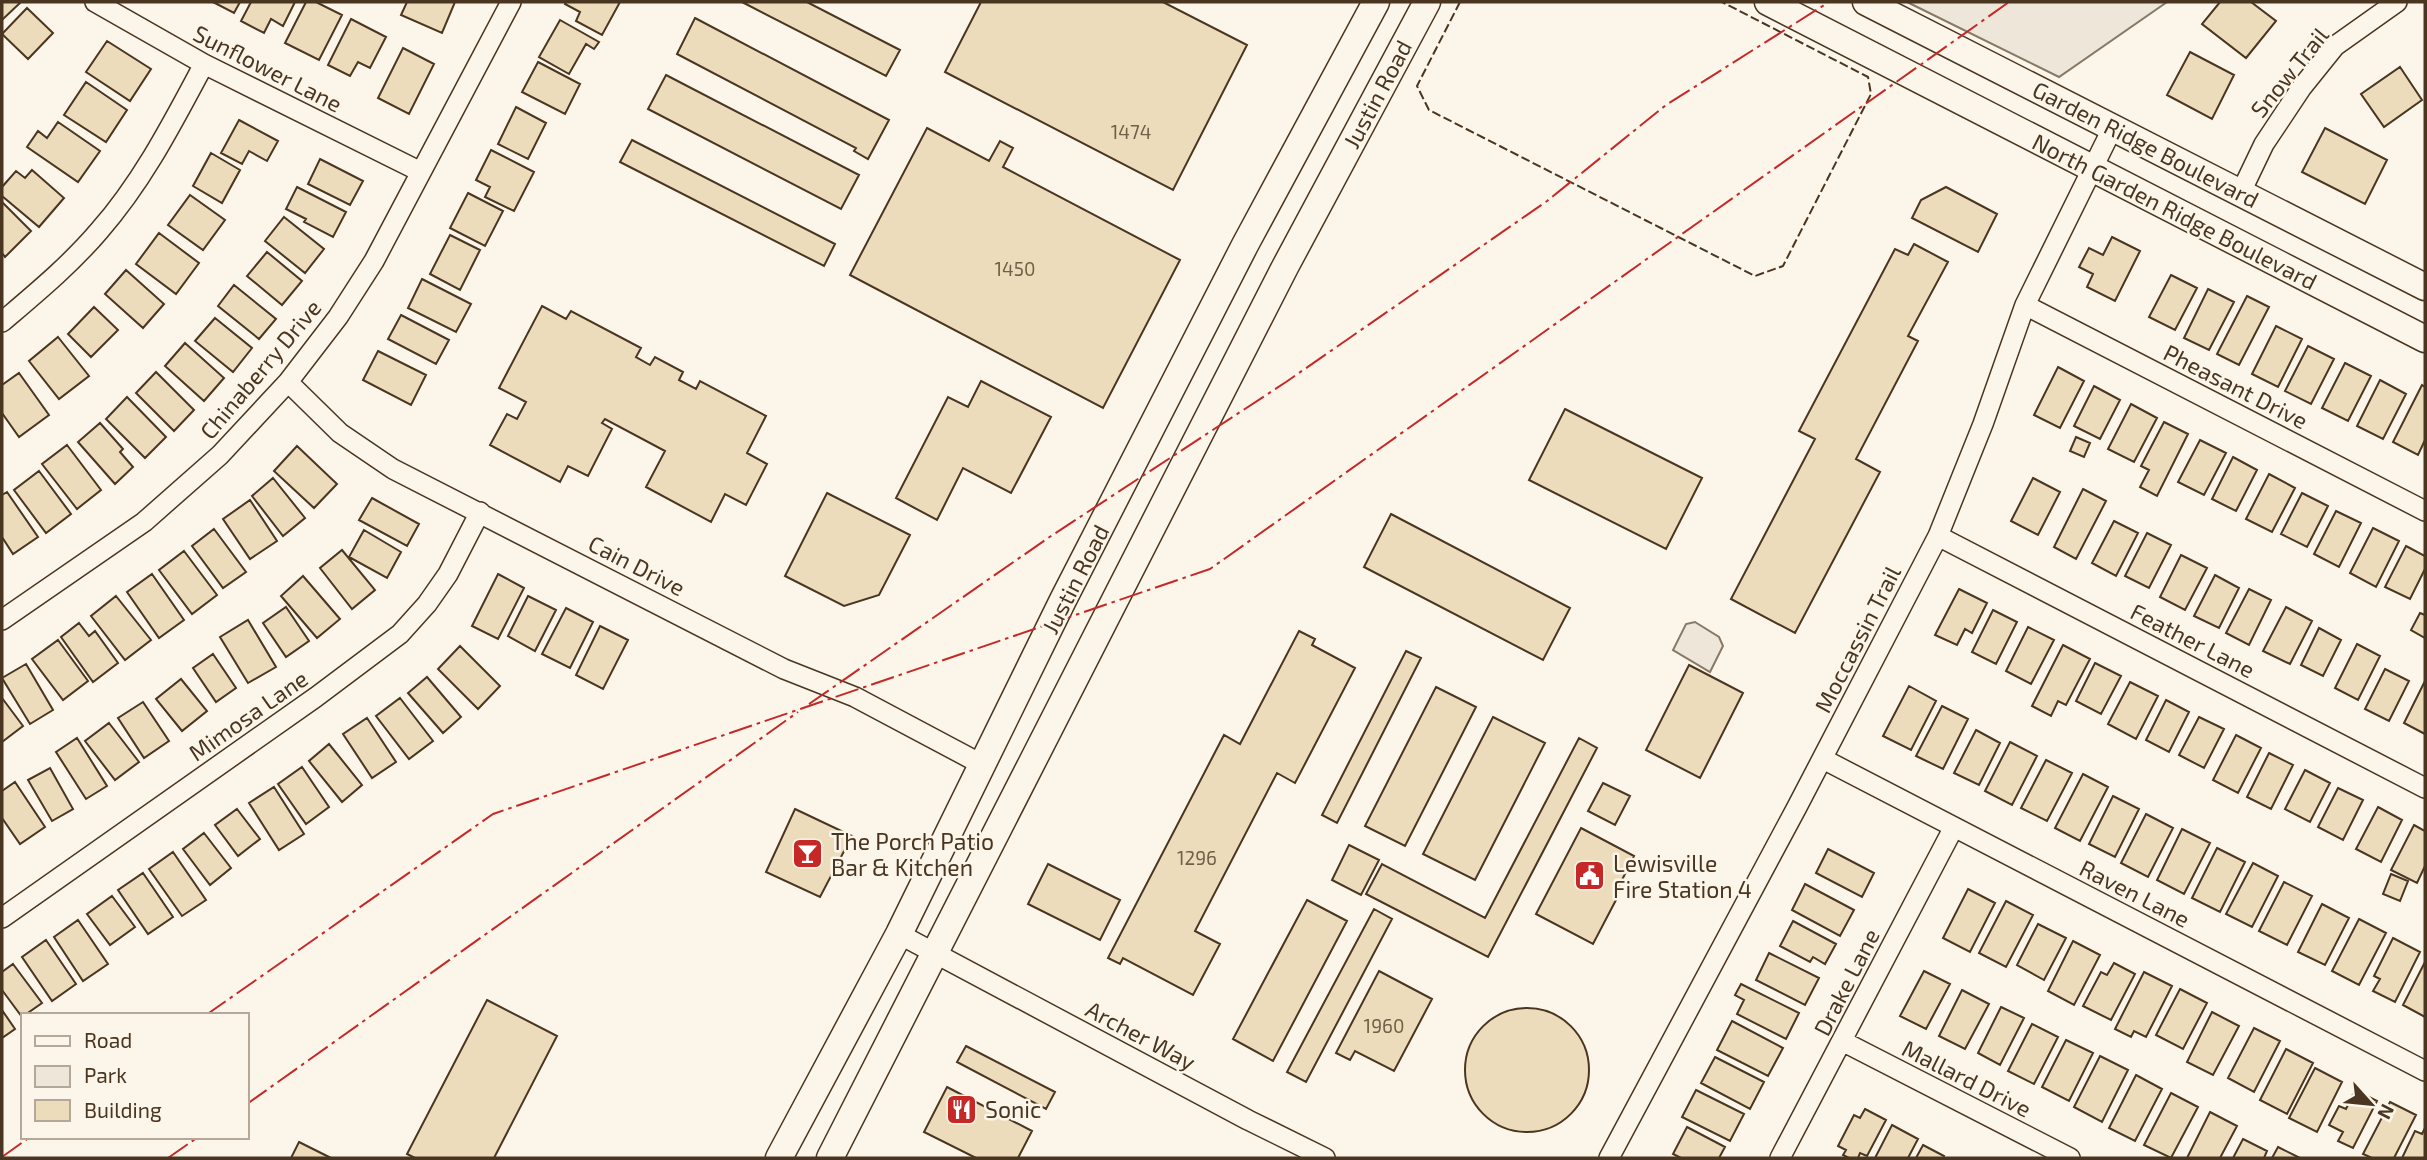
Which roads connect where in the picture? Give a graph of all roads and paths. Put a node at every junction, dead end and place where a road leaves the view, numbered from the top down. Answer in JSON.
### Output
{"nodes":[{"id":1,"x":94,"y":2,"type":"edge"},
{"id":2,"x":511,"y":2,"type":"edge"},
{"id":3,"x":1376,"y":2,"type":"edge"},
{"id":4,"x":1427,"y":2,"type":"edge"},
{"id":5,"x":1768,"y":2,"type":"edge"},
{"id":6,"x":1866,"y":2,"type":"edge"},
{"id":7,"x":2397,"y":2,"type":"edge"},
{"id":8,"x":1920,"y":29,"type":"junction"},
{"id":9,"x":204,"y":64,"type":"junction"},
{"id":10,"x":1899,"y":69,"type":"junction"},
{"id":11,"x":2113,"y":127,"type":"junction"},
{"id":12,"x":2093,"y":169,"type":"junction"},
{"id":13,"x":421,"y":172,"type":"junction"},
{"id":14,"x":2241,"y":192,"type":"junction"},
{"id":15,"x":1242,"y":251,"type":"junction"},
{"id":16,"x":1286,"y":267,"type":"junction"},
{"id":17,"x":2425,"y":287,"type":"edge"},
{"id":18,"x":2025,"y":304,"type":"junction"},
{"id":19,"x":2,"y":322,"type":"edge"},
{"id":20,"x":2425,"y":339,"type":"edge"},
{"id":21,"x":288,"y":382,"type":"junction"},
{"id":22,"x":2425,"y":511,"type":"edge"},
{"id":23,"x":480,"y":512,"type":"junction"},
{"id":24,"x":1937,"y":536,"type":"junction"},
{"id":25,"x":1063,"y":600,"type":"junction"},
{"id":26,"x":2,"y":620,"type":"edge"},
{"id":27,"x":1104,"y":620,"type":"junction"},
{"id":28,"x":1823,"y":758,"type":"junction"},
{"id":29,"x":981,"y":764,"type":"junction"},
{"id":30,"x":2425,"y":788,"type":"edge"},
{"id":31,"x":1954,"y":827,"type":"junction"},
{"id":32,"x":2,"y":918,"type":"edge"},
{"id":33,"x":899,"y":934,"type":"junction"},
{"id":34,"x":936,"y":952,"type":"junction"},
{"id":35,"x":1842,"y":1041,"type":"junction"},
{"id":36,"x":2425,"y":1071,"type":"edge"},
{"id":37,"x":779,"y":1158,"type":"edge"},
{"id":38,"x":830,"y":1158,"type":"edge"},
{"id":39,"x":1325,"y":1158,"type":"edge"},
{"id":40,"x":1609,"y":1158,"type":"edge"},
{"id":41,"x":1780,"y":1158,"type":"edge"},
{"id":42,"x":2070,"y":1158,"type":"edge"}],
"edges":[{"from":1,"to":9,"type":"street","name":"Sunflower Lane"},
{"from":2,"to":13,"type":"street","name":"Chinaberry Drive"},
{"from":3,"to":15,"type":"main road","name":"Justin Road"},
{"from":4,"to":16,"type":"main road","name":"Justin Road"},
{"from":5,"to":10,"type":"main road"},
{"from":6,"to":8,"type":"main road","name":"Garden Ridge Boulevard"},
{"from":7,"to":14,"type":"street","name":"Snow Trail"},
{"from":8,"to":10,"type":"main road"},
{"from":8,"to":11,"type":"main road","name":"Garden Ridge Boulevard"},
{"from":9,"to":13,"type":"street","name":"Sunflower Lane"},
{"from":9,"to":19,"type":"street"},
{"from":10,"to":12,"type":"main road","name":"North Garden Ridge Boulevard"},
{"from":11,"to":12,"type":"street","name":"Moccassin Trail"},
{"from":11,"to":14,"type":"main road","name":"Garden Ridge Boulevard"},
{"from":12,"to":18,"type":"street","name":"Moccassin Trail"},
{"from":12,"to":20,"type":"main road","name":"North Garden Ridge Boulevard"},
{"from":13,"to":21,"type":"street","name":"Chinaberry Drive"},
{"from":14,"to":17,"type":"main road","name":"Garden Ridge Boulevard"},
{"from":15,"to":16,"type":"main road"},
{"from":15,"to":25,"type":"main road","name":"Justin Road"},
{"from":16,"to":27,"type":"main road","name":"Justin Road"},
{"from":18,"to":22,"type":"street","name":"Pheasant Drive"},
{"from":18,"to":24,"type":"street","name":"Moccassin Trail"},
{"from":21,"to":23,"type":"street","name":"Cain Drive"},
{"from":21,"to":26,"type":"street","name":"Chinaberry Drive"},
{"from":23,"to":29,"type":"street","name":"Cain Drive"},
{"from":23,"to":32,"type":"street","name":"Mimosa Lane"},
{"from":24,"to":28,"type":"street","name":"Moccassin Trail"},
{"from":24,"to":30,"type":"street","name":"Feather Lane"},
{"from":25,"to":27,"type":"main road"},
{"from":25,"to":29,"type":"main road","name":"Justin Road"},
{"from":27,"to":34,"type":"main road","name":"Justin Road"},
{"from":28,"to":31,"type":"street","name":"Raven Lane"},
{"from":28,"to":40,"type":"street","name":"Moccassin Trail"},
{"from":29,"to":33,"type":"main road","name":"Justin Road"},
{"from":31,"to":35,"type":"street","name":"Drake Lane"},
{"from":31,"to":36,"type":"street","name":"Raven Lane"},
{"from":33,"to":34,"type":"street","name":"Archer Way"},
{"from":33,"to":37,"type":"main road","name":"Justin Road"},
{"from":34,"to":38,"type":"main road","name":"Justin Road"},
{"from":34,"to":39,"type":"street","name":"Archer Way"},
{"from":35,"to":41,"type":"street","name":"Drake Lane"},
{"from":35,"to":42,"type":"street","name":"Mallard Drive"}]}
